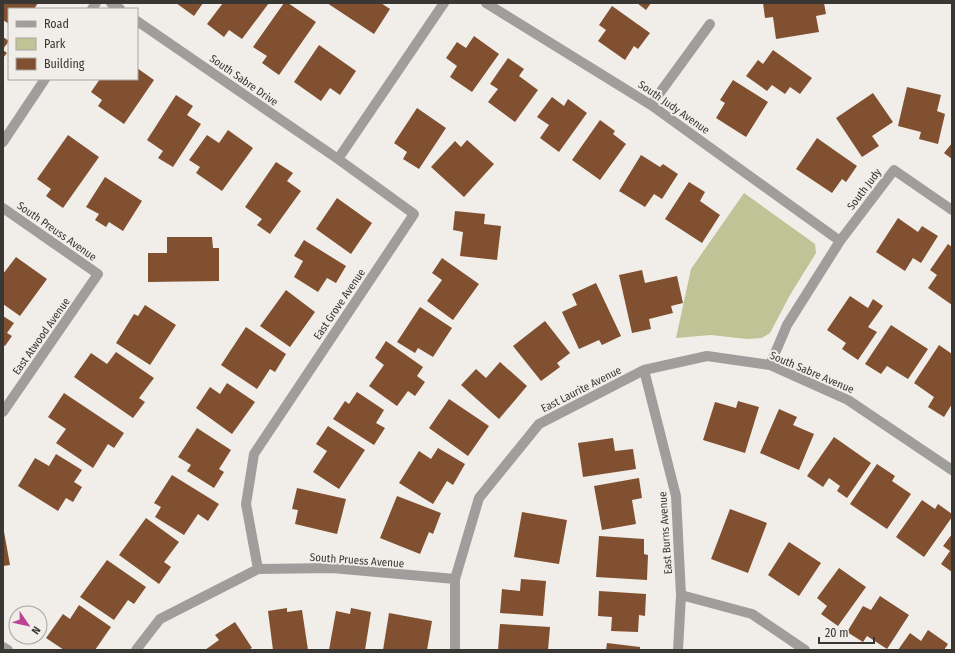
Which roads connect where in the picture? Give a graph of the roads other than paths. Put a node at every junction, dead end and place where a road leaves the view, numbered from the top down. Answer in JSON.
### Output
{"nodes":[{"id":1,"x":444,"y":3,"type":"edge"},
{"id":2,"x":486,"y":3,"type":"edge"},
{"id":3,"x":138,"y":22,"type":"edge"},
{"id":4,"x":710,"y":24,"type":"dead end"},
{"id":5,"x":44,"y":80,"type":"edge"},
{"id":6,"x":651,"y":105,"type":"junction"},
{"id":7,"x":3,"y":142,"type":"edge"},
{"id":8,"x":338,"y":159,"type":"junction"},
{"id":9,"x":3,"y":208,"type":"edge"},
{"id":10,"x":952,"y":210,"type":"edge"},
{"id":11,"x":840,"y":241,"type":"junction"},
{"id":12,"x":98,"y":274,"type":"joint"},
{"id":13,"x":770,"y":365,"type":"junction"},
{"id":14,"x":644,"y":370,"type":"junction"},
{"id":15,"x":3,"y":412,"type":"edge"},
{"id":16,"x":952,"y":470,"type":"edge"},
{"id":17,"x":258,"y":569,"type":"junction"},
{"id":18,"x":455,"y":579,"type":"junction"},
{"id":19,"x":681,"y":594,"type":"junction"},
{"id":20,"x":3,"y":647,"type":"edge"},
{"id":21,"x":8,"y":650,"type":"edge"},
{"id":22,"x":136,"y":650,"type":"edge"},
{"id":23,"x":455,"y":650,"type":"edge"},
{"id":24,"x":678,"y":650,"type":"edge"},
{"id":25,"x":805,"y":650,"type":"edge"}],
"edges":[{"from":1,"to":8,"type":"street"},
{"from":2,"to":6,"type":"street","name":"South Judy Avenue"},
{"from":3,"to":8,"type":"street","name":"South Sabre Drive"},
{"from":4,"to":6,"type":"street"},
{"from":5,"to":7,"type":"street"},
{"from":6,"to":11,"type":"street","name":"South Judy Avenue"},
{"from":8,"to":17,"type":"street","name":"East Grove Avenue"},
{"from":9,"to":12,"type":"street","name":"South Preuss Avenue"},
{"from":10,"to":11,"type":"street","name":"South Judy"},
{"from":11,"to":13,"type":"street"},
{"from":12,"to":15,"type":"street","name":"East Atwood Avenue"},
{"from":13,"to":14,"type":"street","name":"South Sabre Avenue"},
{"from":13,"to":16,"type":"street","name":"South Sabre Avenue"},
{"from":14,"to":18,"type":"street","name":"East Laurite Avenue"},
{"from":14,"to":19,"type":"street","name":"East Burns Avenue"},
{"from":17,"to":18,"type":"street","name":"South Pruess Avenue"},
{"from":17,"to":22,"type":"street"},
{"from":18,"to":23,"type":"street","name":"East Laurite Avenue"},
{"from":19,"to":24,"type":"street","name":"East Burns Avenue"},
{"from":19,"to":25,"type":"street"},
{"from":20,"to":21,"type":"street"}]}
